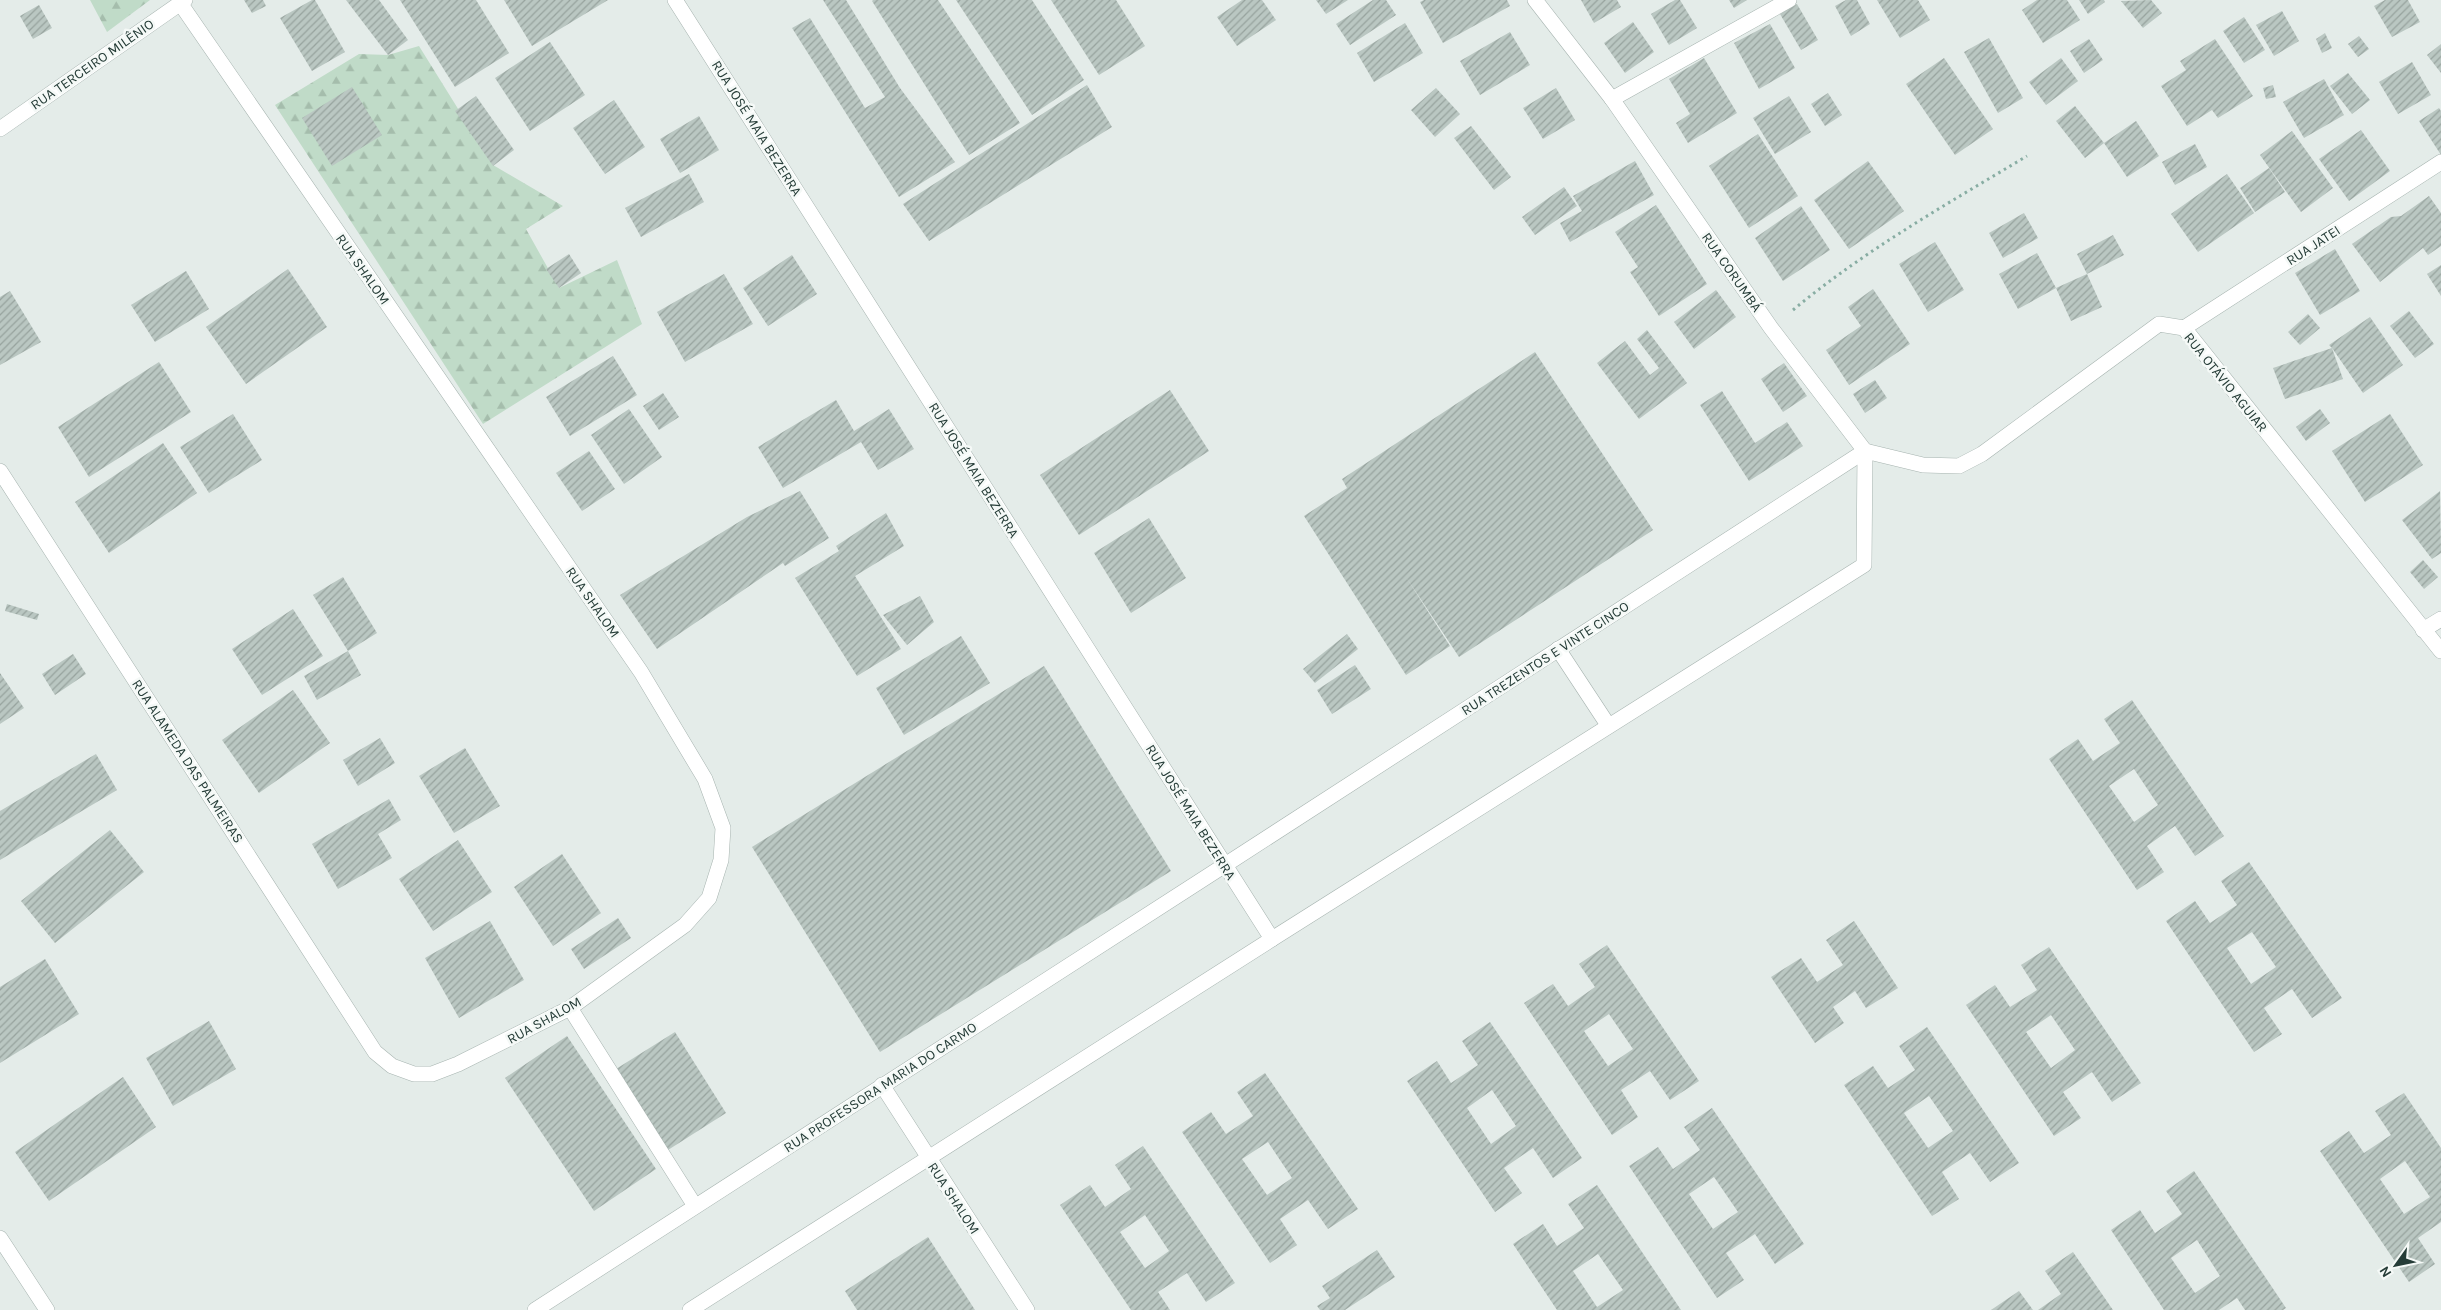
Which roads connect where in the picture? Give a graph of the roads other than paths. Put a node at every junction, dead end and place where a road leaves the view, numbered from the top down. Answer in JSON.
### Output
{"nodes":[{"id":1,"x":675,"y":0,"type":"edge"},
{"id":2,"x":1534,"y":0,"type":"edge"},
{"id":3,"x":1789,"y":0,"type":"edge"},
{"id":4,"x":183,"y":2,"type":"edge"},
{"id":5,"x":1612,"y":99,"type":"junction"},
{"id":6,"x":0,"y":129,"type":"edge"},
{"id":7,"x":2441,"y":162,"type":"edge"},
{"id":8,"x":2184,"y":328,"type":"junction"},
{"id":9,"x":1865,"y":451,"type":"junction"},
{"id":10,"x":0,"y":471,"type":"edge"},
{"id":11,"x":2441,"y":619,"type":"edge"},
{"id":12,"x":2423,"y":630,"type":"junction"},
{"id":13,"x":1558,"y":649,"type":"junction"},
{"id":14,"x":2441,"y":651,"type":"edge"},
{"id":15,"x":1608,"y":725,"type":"junction"},
{"id":16,"x":1225,"y":865,"type":"junction"},
{"id":17,"x":1272,"y":939,"type":"junction"},
{"id":18,"x":570,"y":1008,"type":"junction"},
{"id":19,"x":375,"y":1052,"type":"joint"},
{"id":20,"x":882,"y":1085,"type":"junction"},
{"id":21,"x":927,"y":1158,"type":"junction"},
{"id":22,"x":695,"y":1206,"type":"junction"},
{"id":23,"x":0,"y":1238,"type":"edge"},
{"id":24,"x":47,"y":1310,"type":"edge"},
{"id":25,"x":535,"y":1310,"type":"edge"},
{"id":26,"x":690,"y":1310,"type":"edge"},
{"id":27,"x":1027,"y":1310,"type":"edge"}],
"edges":[{"from":1,"to":16,"type":"street","name":"RUA JOSÉ MAIA BEZERRA"},
{"from":2,"to":5,"type":"street","name":"RUA CORUMBÁ"},
{"from":3,"to":5,"type":"street"},
{"from":4,"to":6,"type":"street","name":"RUA TERCEIRO MILÊNIO"},
{"from":4,"to":18,"type":"street","name":"RUA SHALOM"},
{"from":5,"to":9,"type":"street","name":"RUA CORUMBÁ"},
{"from":7,"to":8,"type":"street","name":"RUA JATEI"},
{"from":8,"to":9,"type":"street","name":"RUA OTÁVIO AGUIAR"},
{"from":8,"to":12,"type":"street","name":"RUA OTÁVIO AGUIAR"},
{"from":9,"to":13,"type":"street","name":"RUA TREZENTOS E VINTE CINCO"},
{"from":9,"to":15,"type":"street"},
{"from":10,"to":19,"type":"street","name":"RUA ALAMEDA DAS PALMEIRAS"},
{"from":11,"to":12,"type":"street"},
{"from":12,"to":14,"type":"street","name":"RUA OTÁVIO AGUIAR"},
{"from":13,"to":15,"type":"street"},
{"from":13,"to":16,"type":"street","name":"RUA TREZENTOS E VINTE CINCO"},
{"from":15,"to":17,"type":"street"},
{"from":16,"to":17,"type":"street","name":"RUA JOSÉ MAIA BEZERRA"},
{"from":16,"to":20,"type":"street","name":"RUA PROFESSORA MARIA DO CARMO"},
{"from":17,"to":21,"type":"street"},
{"from":18,"to":19,"type":"street","name":"RUA SHALOM"},
{"from":18,"to":22,"type":"street"},
{"from":20,"to":21,"type":"street","name":"RUA SHALOM"},
{"from":20,"to":22,"type":"street","name":"RUA PROFESSORA MARIA DO CARMO"},
{"from":21,"to":26,"type":"street"},
{"from":21,"to":27,"type":"street","name":"RUA SHALOM"},
{"from":22,"to":25,"type":"street","name":"RUA PROFESSORA MARIA DO CARMO"},
{"from":23,"to":24,"type":"street"}]}
